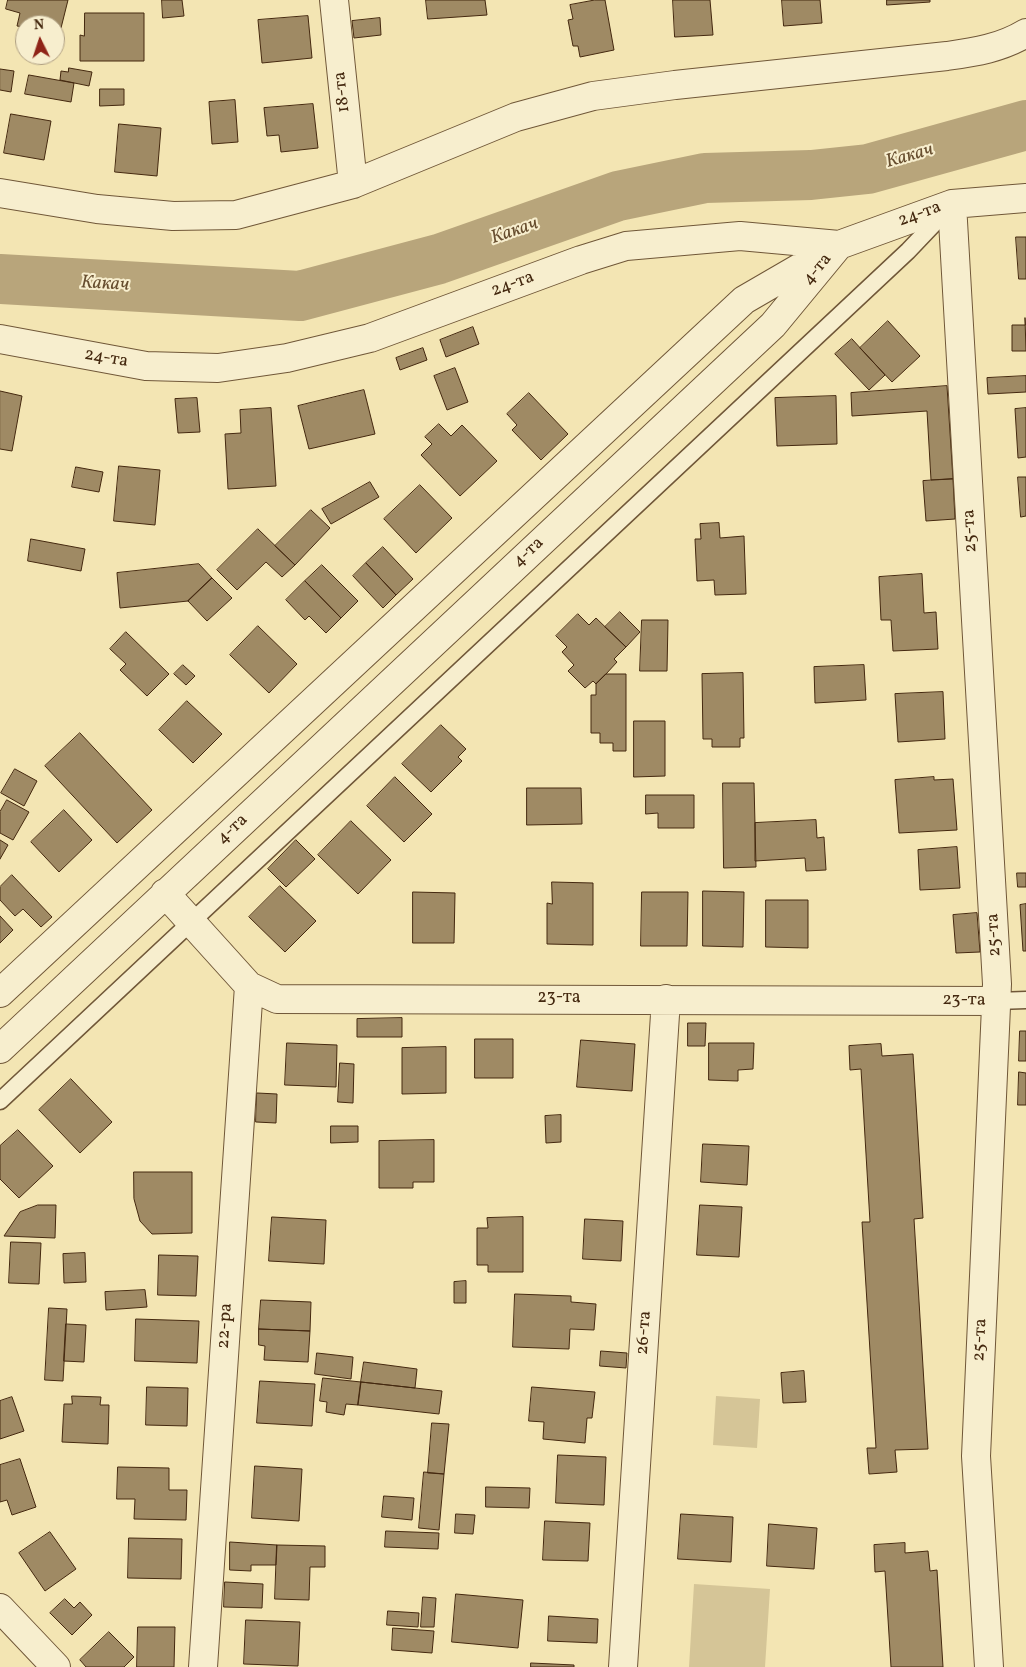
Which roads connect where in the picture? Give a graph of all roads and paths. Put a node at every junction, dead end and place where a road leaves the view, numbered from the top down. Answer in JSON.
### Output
{"nodes":[{"id":1,"x":334,"y":0,"type":"edge"},
{"id":2,"x":1026,"y":32,"type":"edge"},
{"id":3,"x":353,"y":184,"type":"junction"},
{"id":4,"x":0,"y":193,"type":"edge"},
{"id":5,"x":1026,"y":198,"type":"edge"},
{"id":6,"x":952,"y":204,"type":"junction"},
{"id":7,"x":839,"y":245,"type":"junction"},
{"id":8,"x":0,"y":340,"type":"edge"},
{"id":9,"x":165,"y":893,"type":"junction"},
{"id":10,"x":193,"y":921,"type":"junction"},
{"id":11,"x":249,"y":986,"type":"junction"},
{"id":12,"x":0,"y":993,"type":"edge"},
{"id":13,"x":666,"y":999,"type":"junction"},
{"id":14,"x":1026,"y":1000,"type":"edge"},
{"id":15,"x":997,"y":1002,"type":"junction"},
{"id":16,"x":0,"y":1049,"type":"edge"},
{"id":17,"x":0,"y":1101,"type":"edge"},
{"id":18,"x":0,"y":1608,"type":"edge"},
{"id":19,"x":56,"y":1667,"type":"edge"},
{"id":20,"x":202,"y":1667,"type":"edge"},
{"id":21,"x":623,"y":1667,"type":"edge"},
{"id":22,"x":988,"y":1667,"type":"edge"}],
"edges":[{"from":1,"to":3,"type":"street","name":"18-та"},
{"from":2,"to":3,"type":"street"},
{"from":3,"to":4,"type":"street"},
{"from":5,"to":6,"type":"street","name":"24-та"},
{"from":6,"to":7,"type":"street","name":"24-та"},
{"from":6,"to":10,"type":"lane"},
{"from":6,"to":15,"type":"street","name":"25-та"},
{"from":7,"to":8,"type":"street","name":"24-та"},
{"from":7,"to":9,"type":"street","name":"4-та"},
{"from":7,"to":12,"type":"street","name":"4-та"},
{"from":9,"to":10,"type":"street","name":"23-та"},
{"from":9,"to":16,"type":"street","name":"4-та"},
{"from":10,"to":11,"type":"street","name":"23-та"},
{"from":10,"to":17,"type":"lane"},
{"from":11,"to":13,"type":"street","name":"23-та"},
{"from":11,"to":20,"type":"street","name":"22-ра"},
{"from":13,"to":15,"type":"street","name":"23-та"},
{"from":13,"to":21,"type":"street","name":"26-та"},
{"from":14,"to":15,"type":"lane"},
{"from":15,"to":22,"type":"street","name":"25-та"},
{"from":18,"to":19,"type":"street"}]}
